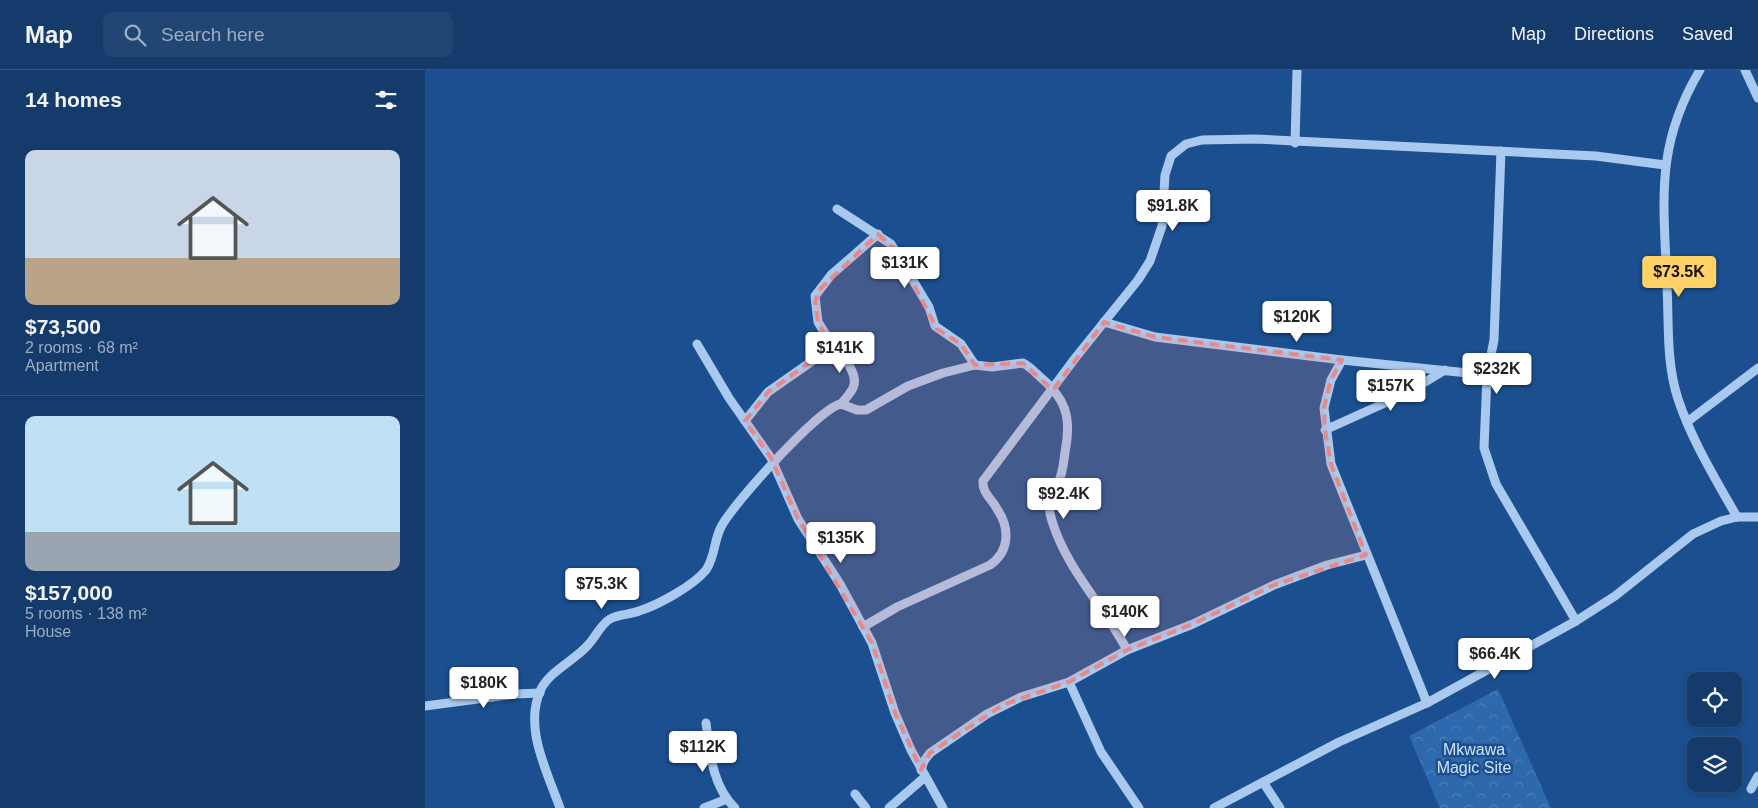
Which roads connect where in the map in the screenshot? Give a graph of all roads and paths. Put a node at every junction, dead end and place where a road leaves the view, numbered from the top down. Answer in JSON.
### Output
{"nodes":[{"id":1,"x":1297,"y":70,"type":"edge"},
{"id":2,"x":1700,"y":70,"type":"edge"},
{"id":3,"x":1745,"y":70,"type":"edge"},
{"id":4,"x":1758,"y":98,"type":"edge"},
{"id":5,"x":1295,"y":142,"type":"junction"},
{"id":6,"x":1501,"y":151,"type":"junction"},
{"id":7,"x":1665,"y":165,"type":"junction"},
{"id":8,"x":837,"y":209,"type":"dead end"},
{"id":9,"x":878,"y":234,"type":"junction"},
{"id":10,"x":1104,"y":322,"type":"junction"},
{"id":11,"x":697,"y":344,"type":"dead end"},
{"id":12,"x":830,"y":344,"type":"junction"},
{"id":13,"x":1342,"y":360,"type":"junction"},
{"id":14,"x":975,"y":365,"type":"junction"},
{"id":15,"x":1758,"y":368,"type":"edge"},
{"id":16,"x":1445,"y":370,"type":"junction"},
{"id":17,"x":1487,"y":375,"type":"junction"},
{"id":18,"x":1053,"y":390,"type":"junction"},
{"id":19,"x":841,"y":404,"type":"junction"},
{"id":20,"x":745,"y":421,"type":"junction"},
{"id":21,"x":1687,"y":422,"type":"junction"},
{"id":22,"x":1325,"y":430,"type":"junction"},
{"id":23,"x":774,"y":464,"type":"junction"},
{"id":24,"x":1737,"y":517,"type":"junction"},
{"id":25,"x":1758,"y":517,"type":"edge"},
{"id":26,"x":1366,"y":555,"type":"junction"},
{"id":27,"x":1576,"y":621,"type":"junction"},
{"id":28,"x":863,"y":626,"type":"junction"},
{"id":29,"x":1127,"y":650,"type":"junction"},
{"id":30,"x":1069,"y":682,"type":"junction"},
{"id":31,"x":540,"y":693,"type":"junction"},
{"id":32,"x":1427,"y":703,"type":"junction"},
{"id":33,"x":425,"y":706,"type":"edge"},
{"id":34,"x":706,"y":722,"type":"dead end"},
{"id":35,"x":923,"y":773,"type":"junction"},
{"id":36,"x":1758,"y":776,"type":"edge"},
{"id":37,"x":1263,"y":782,"type":"junction"},
{"id":38,"x":1751,"y":789,"type":"dead end"},
{"id":39,"x":855,"y":794,"type":"dead end"},
{"id":40,"x":727,"y":799,"type":"junction"},
{"id":41,"x":560,"y":808,"type":"edge"},
{"id":42,"x":704,"y":808,"type":"edge"},
{"id":43,"x":735,"y":808,"type":"edge"},
{"id":44,"x":866,"y":808,"type":"edge"},
{"id":45,"x":889,"y":808,"type":"edge"},
{"id":46,"x":943,"y":808,"type":"edge"},
{"id":47,"x":1139,"y":808,"type":"edge"},
{"id":48,"x":1214,"y":808,"type":"edge"},
{"id":49,"x":1281,"y":808,"type":"edge"}],
"edges":[{"from":1,"to":5,"type":"street"},
{"from":2,"to":7,"type":"street"},
{"from":3,"to":4,"type":"street"},
{"from":5,"to":6,"type":"street"},
{"from":5,"to":10,"type":"street"},
{"from":6,"to":7,"type":"street"},
{"from":6,"to":17,"type":"street"},
{"from":7,"to":21,"type":"street"},
{"from":8,"to":9,"type":"street"},
{"from":9,"to":12,"type":"street"},
{"from":9,"to":14,"type":"street"},
{"from":10,"to":13,"type":"street"},
{"from":10,"to":18,"type":"street"},
{"from":11,"to":20,"type":"street"},
{"from":12,"to":19,"type":"street"},
{"from":12,"to":20,"type":"street"},
{"from":13,"to":16,"type":"street"},
{"from":13,"to":22,"type":"street"},
{"from":14,"to":18,"type":"street"},
{"from":14,"to":19,"type":"street"},
{"from":15,"to":21,"type":"street"},
{"from":16,"to":17,"type":"street"},
{"from":16,"to":22,"type":"street"},
{"from":17,"to":27,"type":"street"},
{"from":18,"to":28,"type":"street"},
{"from":18,"to":29,"type":"street"},
{"from":19,"to":23,"type":"street"},
{"from":20,"to":23,"type":"street"},
{"from":21,"to":24,"type":"street"},
{"from":22,"to":26,"type":"street"},
{"from":23,"to":28,"type":"street"},
{"from":23,"to":31,"type":"street"},
{"from":24,"to":25,"type":"street"},
{"from":24,"to":27,"type":"street"},
{"from":26,"to":29,"type":"street"},
{"from":26,"to":32,"type":"street"},
{"from":27,"to":32,"type":"street"},
{"from":28,"to":35,"type":"street"},
{"from":29,"to":30,"type":"street"},
{"from":30,"to":35,"type":"street"},
{"from":30,"to":47,"type":"street"},
{"from":31,"to":33,"type":"street"},
{"from":31,"to":41,"type":"street"},
{"from":32,"to":37,"type":"street"},
{"from":34,"to":40,"type":"street"},
{"from":35,"to":45,"type":"street"},
{"from":35,"to":46,"type":"street"},
{"from":36,"to":38,"type":"street"},
{"from":37,"to":48,"type":"street"},
{"from":37,"to":49,"type":"street"},
{"from":39,"to":44,"type":"street"},
{"from":40,"to":42,"type":"street"},
{"from":40,"to":43,"type":"street"}]}
